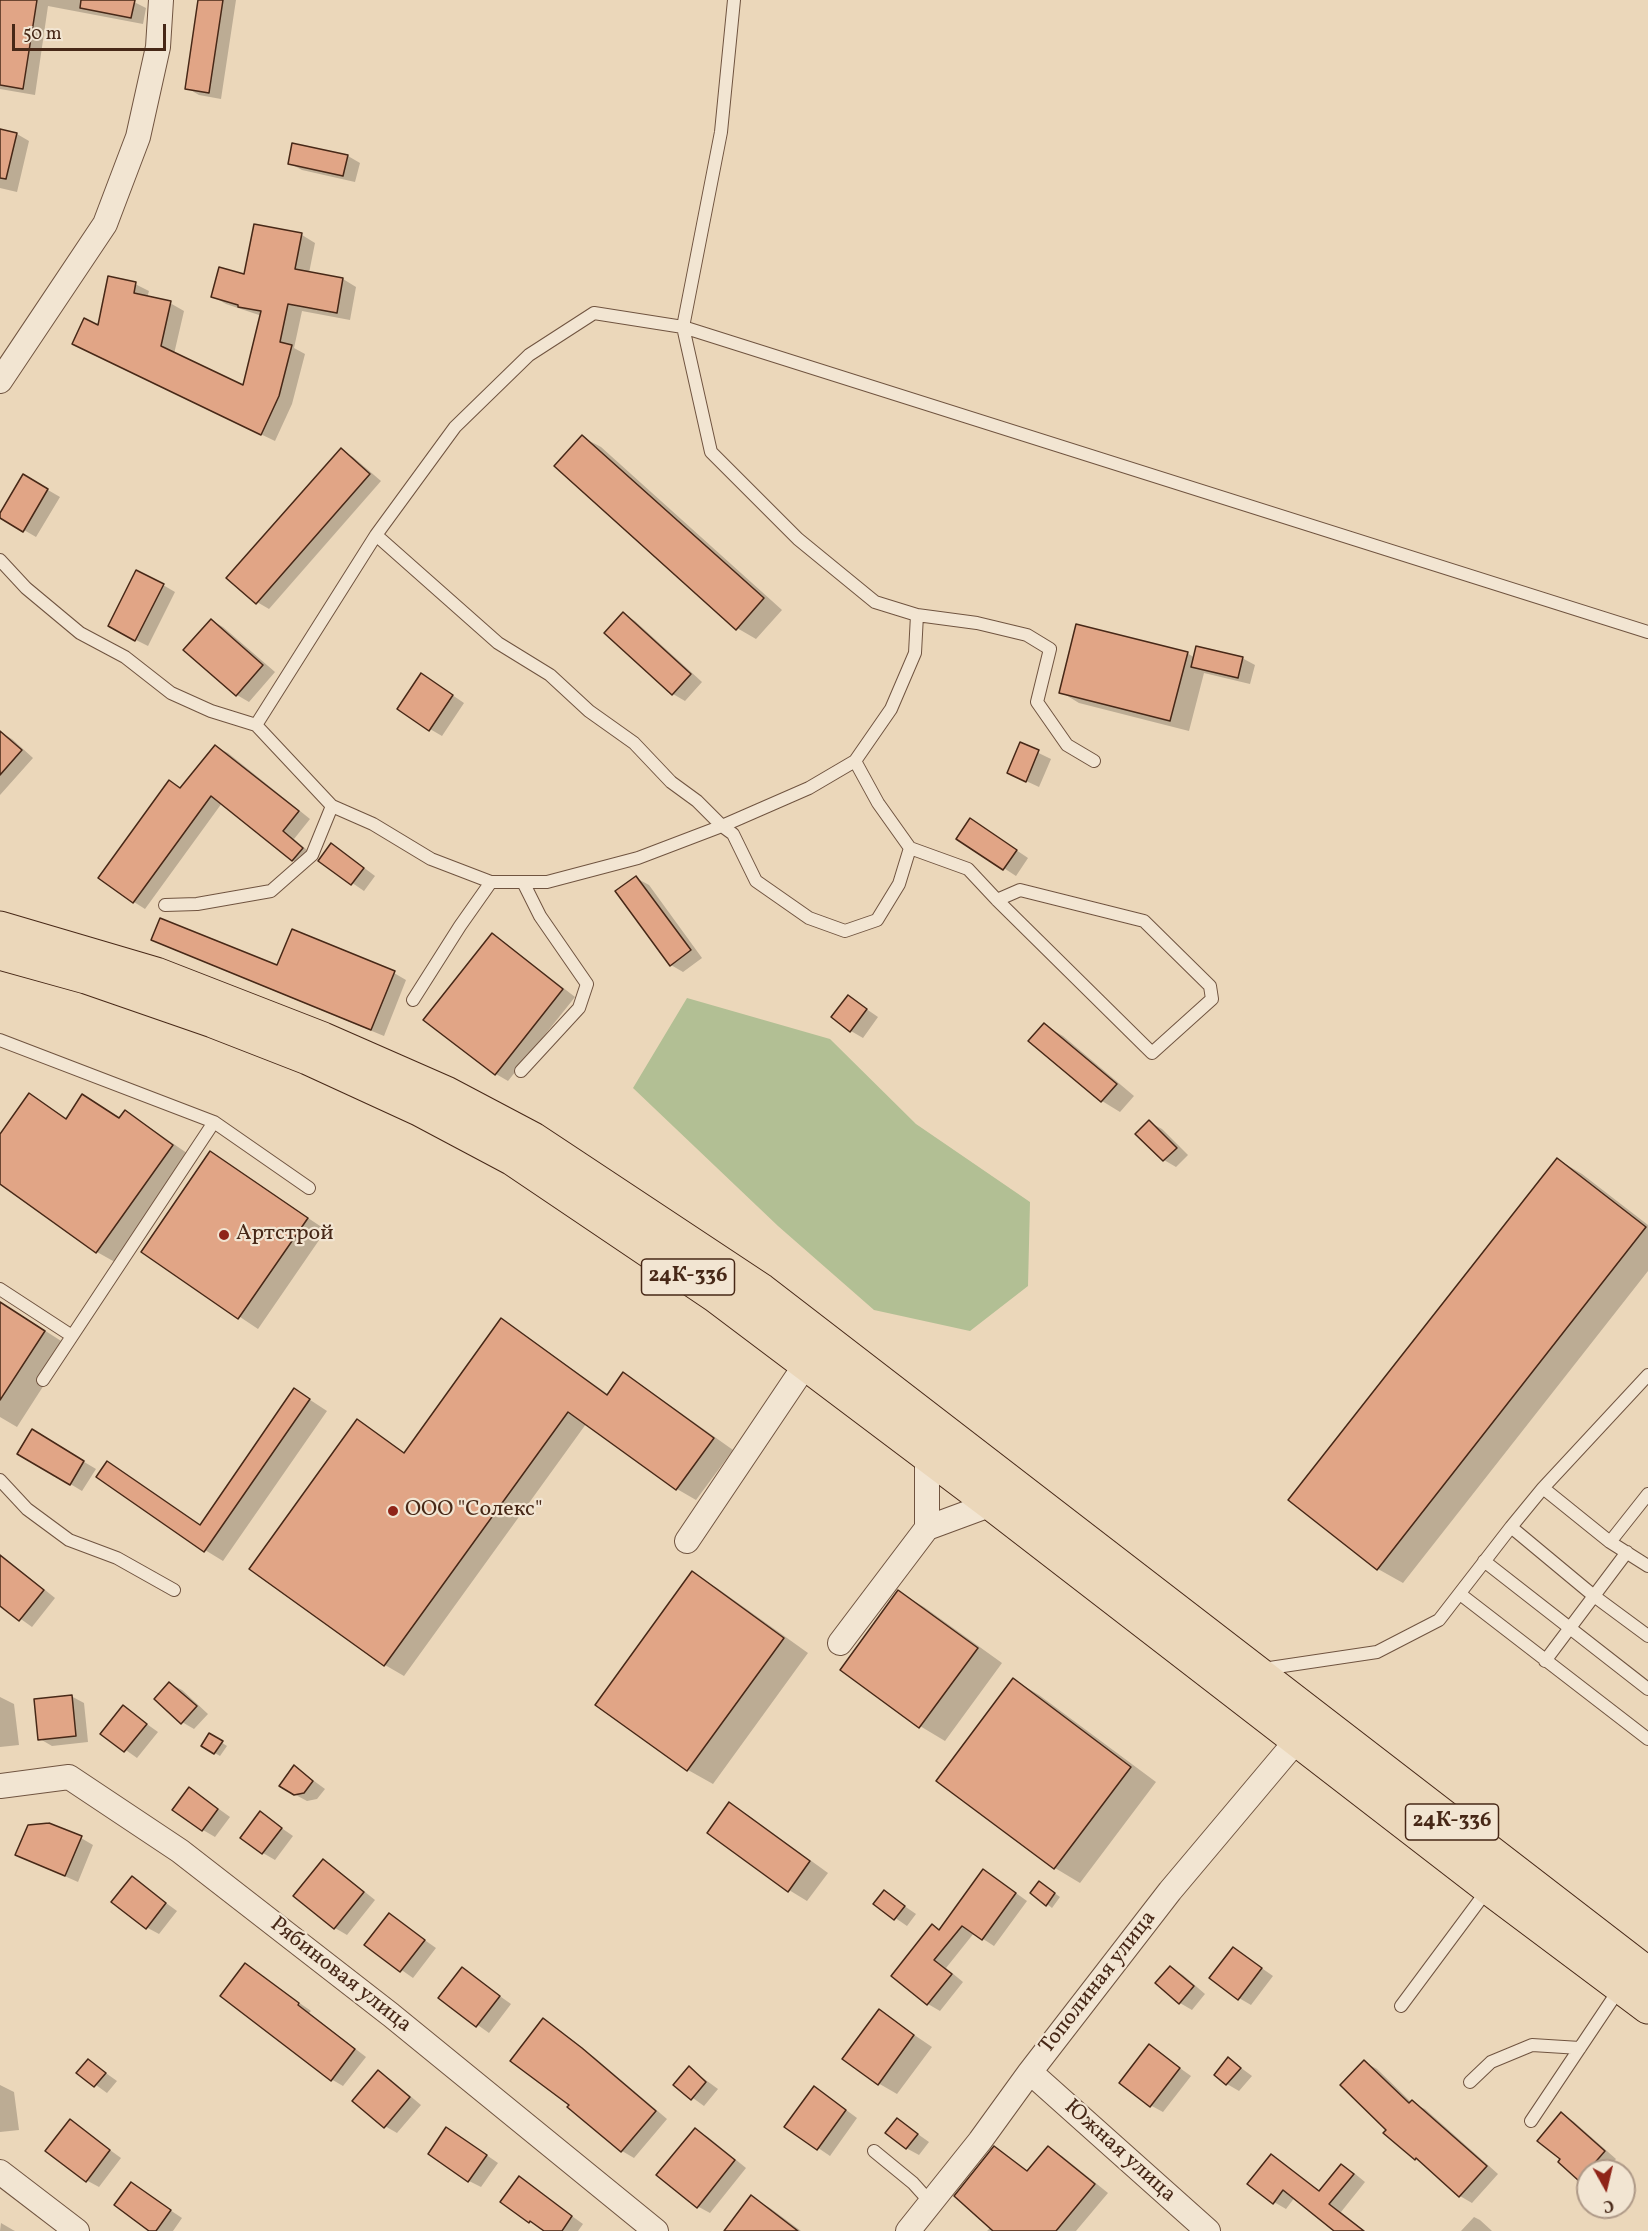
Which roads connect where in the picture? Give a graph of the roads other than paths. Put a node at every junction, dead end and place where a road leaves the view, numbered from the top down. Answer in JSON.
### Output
{"nodes":[{"id":1,"x":161,"y":0,"type":"edge"},
{"id":2,"x":734,"y":0,"type":"edge"},
{"id":3,"x":683,"y":327,"type":"junction"},
{"id":4,"x":0,"y":381,"type":"edge"},
{"id":5,"x":376,"y":535,"type":"junction"},
{"id":6,"x":0,"y":560,"type":"edge"},
{"id":7,"x":917,"y":615,"type":"junction"},
{"id":8,"x":1648,"y":632,"type":"edge"},
{"id":9,"x":256,"y":725,"type":"junction"},
{"id":10,"x":1094,"y":760,"type":"dead end"},
{"id":11,"x":855,"y":761,"type":"junction"},
{"id":12,"x":332,"y":806,"type":"junction"},
{"id":13,"x":722,"y":826,"type":"junction"},
{"id":14,"x":910,"y":848,"type":"junction"},
{"id":15,"x":491,"y":882,"type":"junction"},
{"id":16,"x":523,"y":882,"type":"junction"},
{"id":17,"x":997,"y":900,"type":"junction"},
{"id":18,"x":165,"y":905,"type":"dead end"},
{"id":19,"x":0,"y":928,"type":"edge"},
{"id":20,"x":0,"y":953,"type":"edge"},
{"id":21,"x":413,"y":1000,"type":"dead end"},
{"id":22,"x":0,"y":1040,"type":"edge"},
{"id":23,"x":521,"y":1071,"type":"dead end"},
{"id":24,"x":214,"y":1122,"type":"junction"},
{"id":25,"x":309,"y":1188,"type":"dead end"},
{"id":26,"x":0,"y":1289,"type":"edge"},
{"id":27,"x":72,"y":1336,"type":"junction"},
{"id":28,"x":807,"y":1364,"type":"junction"},
{"id":29,"x":1648,"y":1375,"type":"edge"},
{"id":30,"x":43,"y":1380,"type":"dead end"},
{"id":31,"x":927,"y":1456,"type":"junction"},
{"id":32,"x":0,"y":1480,"type":"edge"},
{"id":33,"x":1543,"y":1488,"type":"junction"},
{"id":34,"x":1648,"y":1494,"type":"edge"},
{"id":35,"x":992,"y":1504,"type":"junction"},
{"id":36,"x":1511,"y":1527,"type":"junction"},
{"id":37,"x":927,"y":1528,"type":"junction"},
{"id":38,"x":687,"y":1541,"type":"dead end"},
{"id":39,"x":1610,"y":1542,"type":"junction"},
{"id":40,"x":1627,"y":1552,"type":"junction"},
{"id":41,"x":1484,"y":1561,"type":"junction"},
{"id":42,"x":1648,"y":1566,"type":"edge"},
{"id":43,"x":174,"y":1590,"type":"dead end"},
{"id":44,"x":1594,"y":1596,"type":"junction"},
{"id":45,"x":1464,"y":1597,"type":"dead end"},
{"id":46,"x":1569,"y":1629,"type":"junction"},
{"id":47,"x":1648,"y":1636,"type":"edge"},
{"id":48,"x":840,"y":1643,"type":"dead end"},
{"id":49,"x":1545,"y":1661,"type":"junction"},
{"id":50,"x":1256,"y":1670,"type":"junction"},
{"id":51,"x":1648,"y":1689,"type":"edge"},
{"id":52,"x":1648,"y":1739,"type":"edge"},
{"id":53,"x":1297,"y":1740,"type":"junction"},
{"id":54,"x":0,"y":1786,"type":"edge"},
{"id":55,"x":1489,"y":1888,"type":"junction"},
{"id":56,"x":1634,"y":1980,"type":"edge"},
{"id":57,"x":1401,"y":2006,"type":"dead end"},
{"id":58,"x":1648,"y":2007,"type":"edge"},
{"id":59,"x":1580,"y":2048,"type":"junction"},
{"id":60,"x":1030,"y":2072,"type":"junction"},
{"id":61,"x":1470,"y":2082,"type":"dead end"},
{"id":62,"x":1531,"y":2121,"type":"dead end"},
{"id":63,"x":874,"y":2151,"type":"dead end"},
{"id":64,"x":0,"y":2172,"type":"edge"},
{"id":65,"x":931,"y":2203,"type":"junction"},
{"id":66,"x":77,"y":2231,"type":"edge"},
{"id":67,"x":656,"y":2231,"type":"edge"},
{"id":68,"x":908,"y":2231,"type":"edge"},
{"id":69,"x":1208,"y":2231,"type":"edge"}],
"edges":[{"from":1,"to":4,"type":"street"},
{"from":2,"to":3,"type":"lane"},
{"from":3,"to":5,"type":"lane"},
{"from":3,"to":7,"type":"lane"},
{"from":3,"to":8,"type":"lane"},
{"from":5,"to":9,"type":"lane"},
{"from":5,"to":13,"type":"lane"},
{"from":6,"to":9,"type":"lane"},
{"from":7,"to":10,"type":"lane"},
{"from":7,"to":11,"type":"lane"},
{"from":9,"to":12,"type":"lane"},
{"from":11,"to":13,"type":"lane"},
{"from":11,"to":14,"type":"lane"},
{"from":12,"to":15,"type":"lane"},
{"from":12,"to":18,"type":"lane"},
{"from":13,"to":14,"type":"lane"},
{"from":13,"to":16,"type":"lane"},
{"from":14,"to":17,"type":"lane"},
{"from":15,"to":16,"type":"lane"},
{"from":15,"to":21,"type":"lane"},
{"from":16,"to":23,"type":"lane"},
{"from":17,"to":17,"type":"lane"},
{"from":19,"to":50,"type":"main road","number":"24К-336"},
{"from":20,"to":28,"type":"main road","number":"24К-336"},
{"from":22,"to":24,"type":"lane"},
{"from":24,"to":25,"type":"lane"},
{"from":24,"to":27,"type":"lane"},
{"from":26,"to":27,"type":"lane"},
{"from":27,"to":30,"type":"lane"},
{"from":28,"to":31,"type":"main road","number":"24К-336"},
{"from":28,"to":38,"type":"street"},
{"from":29,"to":33,"type":"lane"},
{"from":31,"to":35,"type":"main road","number":"24К-336"},
{"from":31,"to":37,"type":"street"},
{"from":32,"to":43,"type":"lane"},
{"from":33,"to":36,"type":"lane"},
{"from":33,"to":39,"type":"lane"},
{"from":34,"to":39,"type":"lane"},
{"from":35,"to":37,"type":"street"},
{"from":35,"to":53,"type":"main road","number":"24К-336"},
{"from":36,"to":41,"type":"lane"},
{"from":36,"to":44,"type":"lane"},
{"from":37,"to":48,"type":"street"},
{"from":39,"to":40,"type":"lane"},
{"from":40,"to":42,"type":"lane"},
{"from":40,"to":44,"type":"lane"},
{"from":41,"to":46,"type":"lane"},
{"from":41,"to":50,"type":"lane"},
{"from":44,"to":46,"type":"lane"},
{"from":44,"to":47,"type":"lane"},
{"from":45,"to":49,"type":"lane"},
{"from":46,"to":49,"type":"lane"},
{"from":46,"to":51,"type":"lane"},
{"from":49,"to":52,"type":"lane"},
{"from":50,"to":56,"type":"main road","number":"24К-336"},
{"from":53,"to":55,"type":"main road","number":"24К-336"},
{"from":53,"to":60,"type":"street","name":"Тополиная улица"},
{"from":54,"to":67,"type":"street","name":"Рябиновая улица"},
{"from":55,"to":56,"type":"main road","number":"24К-336"},
{"from":55,"to":57,"type":"lane"},
{"from":56,"to":58,"type":"main road","number":"24К-336"},
{"from":56,"to":59,"type":"lane"},
{"from":59,"to":61,"type":"lane"},
{"from":59,"to":62,"type":"lane"},
{"from":60,"to":65,"type":"street","name":"Тополиная улица"},
{"from":60,"to":69,"type":"street","name":"Южная улица"},
{"from":63,"to":65,"type":"lane"},
{"from":64,"to":66,"type":"street"},
{"from":65,"to":68,"type":"street","name":"Тополиная улица"}]}
